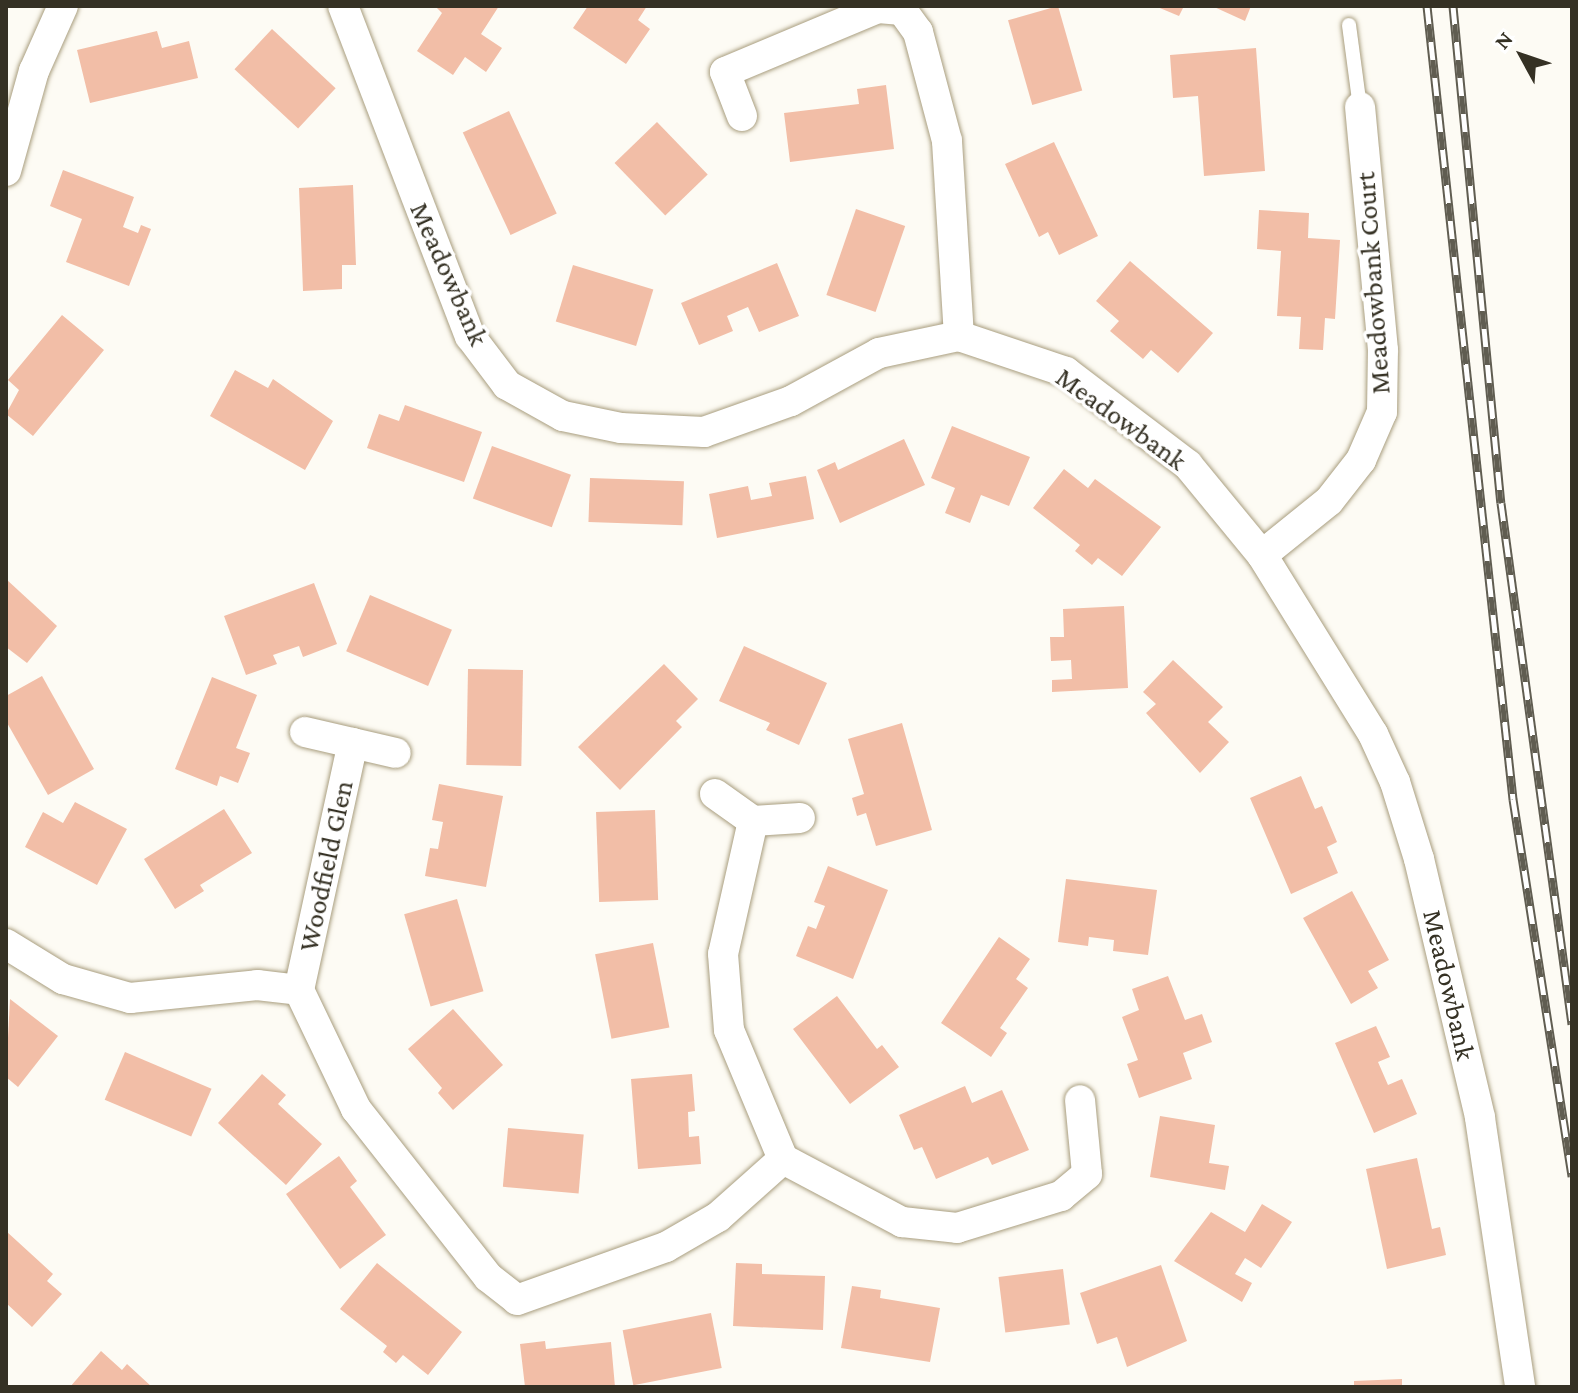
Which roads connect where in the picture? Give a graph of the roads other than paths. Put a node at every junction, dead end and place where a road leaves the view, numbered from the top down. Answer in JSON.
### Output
{"nodes":[{"id":1,"x":63,"y":6,"type":"edge"},
{"id":2,"x":343,"y":6,"type":"edge"},
{"id":3,"x":1349,"y":25,"type":"dead end"},
{"id":4,"x":1360,"y":107,"type":"joint"},
{"id":5,"x":742,"y":116,"type":"dead end"},
{"id":6,"x":6,"y":171,"type":"edge"},
{"id":7,"x":959,"y":336,"type":"junction"},
{"id":8,"x":1262,"y":555,"type":"junction"},
{"id":9,"x":305,"y":732,"type":"dead end"},
{"id":10,"x":353,"y":743,"type":"junction"},
{"id":11,"x":396,"y":753,"type":"dead end"},
{"id":12,"x":715,"y":794,"type":"dead end"},
{"id":13,"x":800,"y":818,"type":"dead end"},
{"id":14,"x":753,"y":821,"type":"junction"},
{"id":15,"x":6,"y":944,"type":"edge"},
{"id":16,"x":299,"y":990,"type":"junction"},
{"id":17,"x":1080,"y":1100,"type":"dead end"},
{"id":18,"x":783,"y":1159,"type":"junction"},
{"id":19,"x":1520,"y":1387,"type":"edge"}],
"edges":[{"from":1,"to":6,"type":"street"},
{"from":2,"to":7,"type":"street","name":"Meadowbank"},
{"from":3,"to":4,"type":"lane"},
{"from":4,"to":8,"type":"street","name":"Meadowbank Court"},
{"from":5,"to":7,"type":"street"},
{"from":7,"to":8,"type":"street","name":"Meadowbank"},
{"from":8,"to":19,"type":"street","name":"Meadowbank"},
{"from":9,"to":10,"type":"street","name":"Woodfield Glen"},
{"from":10,"to":11,"type":"street","name":"Woodfield Glen"},
{"from":10,"to":16,"type":"street","name":"Woodfield Glen"},
{"from":12,"to":14,"type":"street"},
{"from":13,"to":14,"type":"street"},
{"from":14,"to":18,"type":"street"},
{"from":15,"to":16,"type":"street"},
{"from":16,"to":18,"type":"street"},
{"from":17,"to":18,"type":"street"}]}
